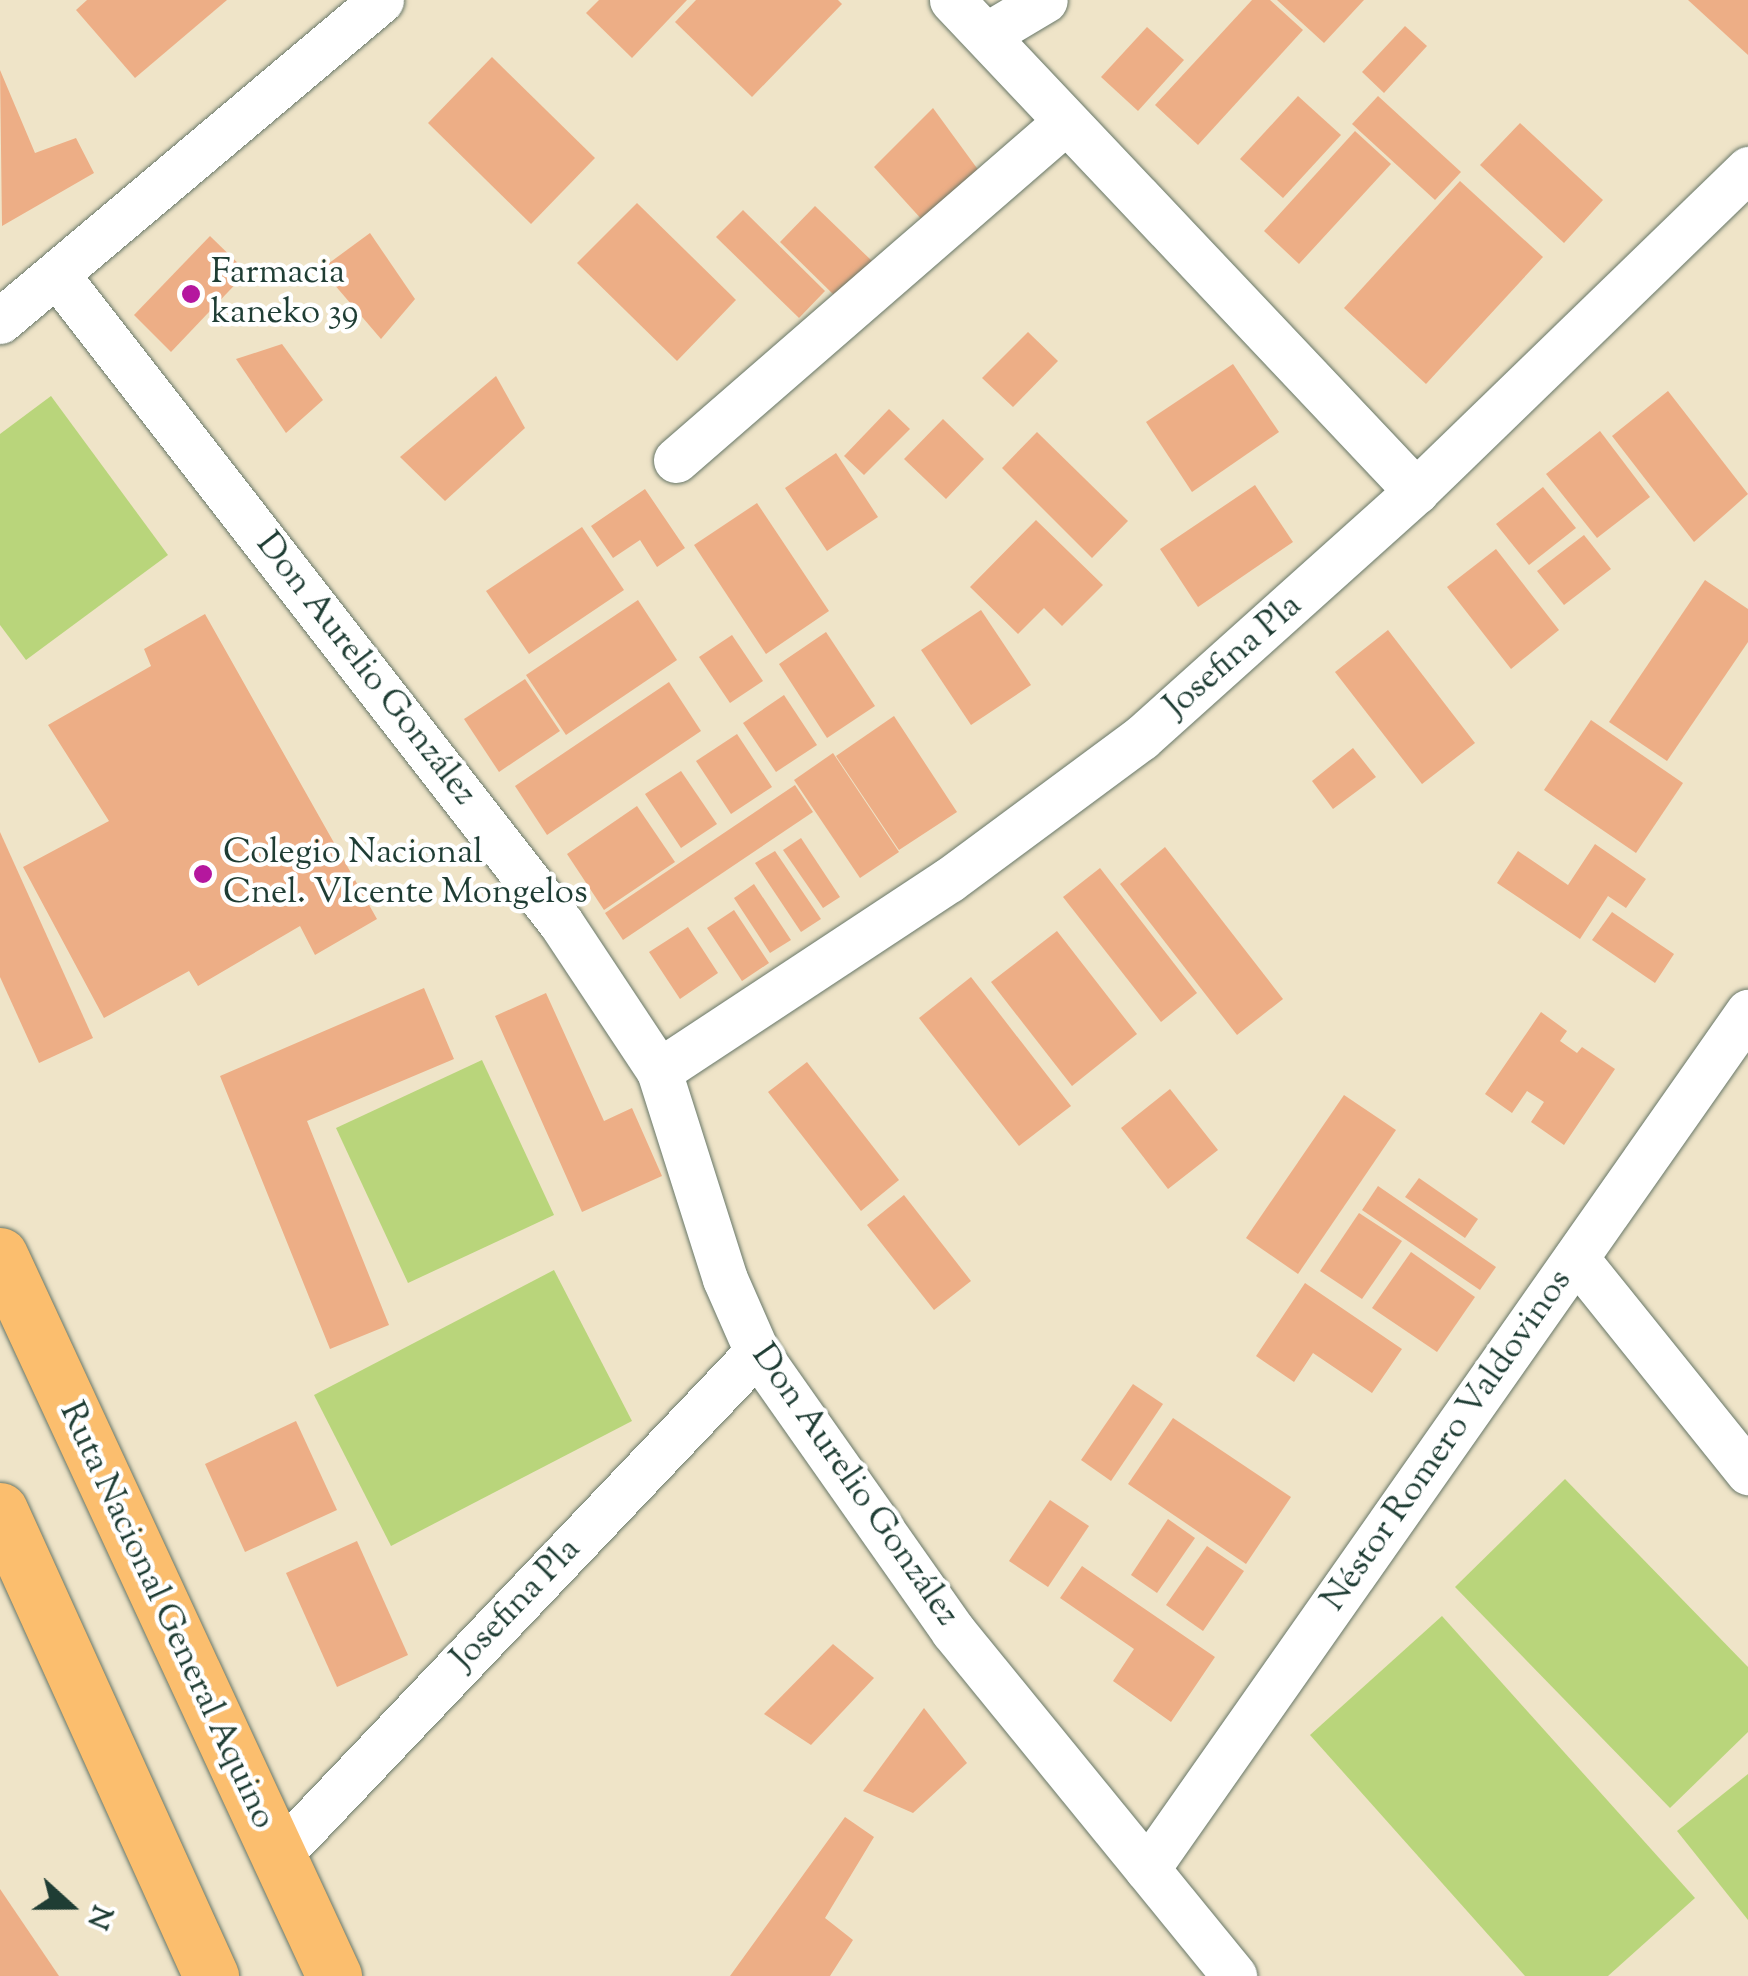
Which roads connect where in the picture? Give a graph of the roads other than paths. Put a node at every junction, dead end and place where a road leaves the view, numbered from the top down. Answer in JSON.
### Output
{"nodes":[{"id":1,"x":380,"y":0,"type":"edge"},
{"id":2,"x":952,"y":0,"type":"edge"},
{"id":3,"x":1045,"y":0,"type":"edge"},
{"id":4,"x":988,"y":34,"type":"junction"},
{"id":5,"x":1063,"y":124,"type":"junction"},
{"id":6,"x":1748,"y":169,"type":"edge"},
{"id":7,"x":57,"y":275,"type":"junction"},
{"id":8,"x":0,"y":321,"type":"edge"},
{"id":9,"x":676,"y":460,"type":"dead end"},
{"id":10,"x":1416,"y":491,"type":"junction"},
{"id":11,"x":1748,"y":1012,"type":"edge"},
{"id":12,"x":660,"y":1071,"type":"junction"},
{"id":13,"x":0,"y":1256,"type":"edge"},
{"id":14,"x":1576,"y":1258,"type":"junction"},
{"id":15,"x":757,"y":1352,"type":"junction"},
{"id":16,"x":1748,"y":1472,"type":"edge"},
{"id":17,"x":0,"y":1510,"type":"edge"},
{"id":18,"x":277,"y":1857,"type":"junction"},
{"id":19,"x":1147,"y":1870,"type":"junction"},
{"id":20,"x":211,"y":1976,"type":"edge"},
{"id":21,"x":334,"y":1976,"type":"edge"},
{"id":22,"x":1234,"y":1976,"type":"edge"}],
"edges":[{"from":1,"to":7,"type":"street"},
{"from":2,"to":4,"type":"street"},
{"from":3,"to":4,"type":"street"},
{"from":4,"to":5,"type":"street"},
{"from":5,"to":9,"type":"street"},
{"from":5,"to":10,"type":"street"},
{"from":6,"to":10,"type":"street","name":"Josefina Pla"},
{"from":7,"to":8,"type":"street"},
{"from":7,"to":12,"type":"street","name":"Don Aurelio González"},
{"from":10,"to":12,"type":"street","name":"Josefina Pla"},
{"from":11,"to":14,"type":"street","name":"Néstor Romero Valdovinos"},
{"from":12,"to":15,"type":"street","name":"Don Aurelio González"},
{"from":13,"to":18,"type":"highway","name":"Ruta Nacional General Aquino"},
{"from":14,"to":16,"type":"street"},
{"from":14,"to":19,"type":"street","name":"Néstor Romero Valdovinos"},
{"from":15,"to":18,"type":"street","name":"Josefina Pla"},
{"from":15,"to":19,"type":"street","name":"Don Aurelio González"},
{"from":17,"to":20,"type":"highway"},
{"from":18,"to":21,"type":"highway","name":"Ruta Nacional General Aquino"},
{"from":19,"to":22,"type":"street","name":"Don Aurelio González"}]}
